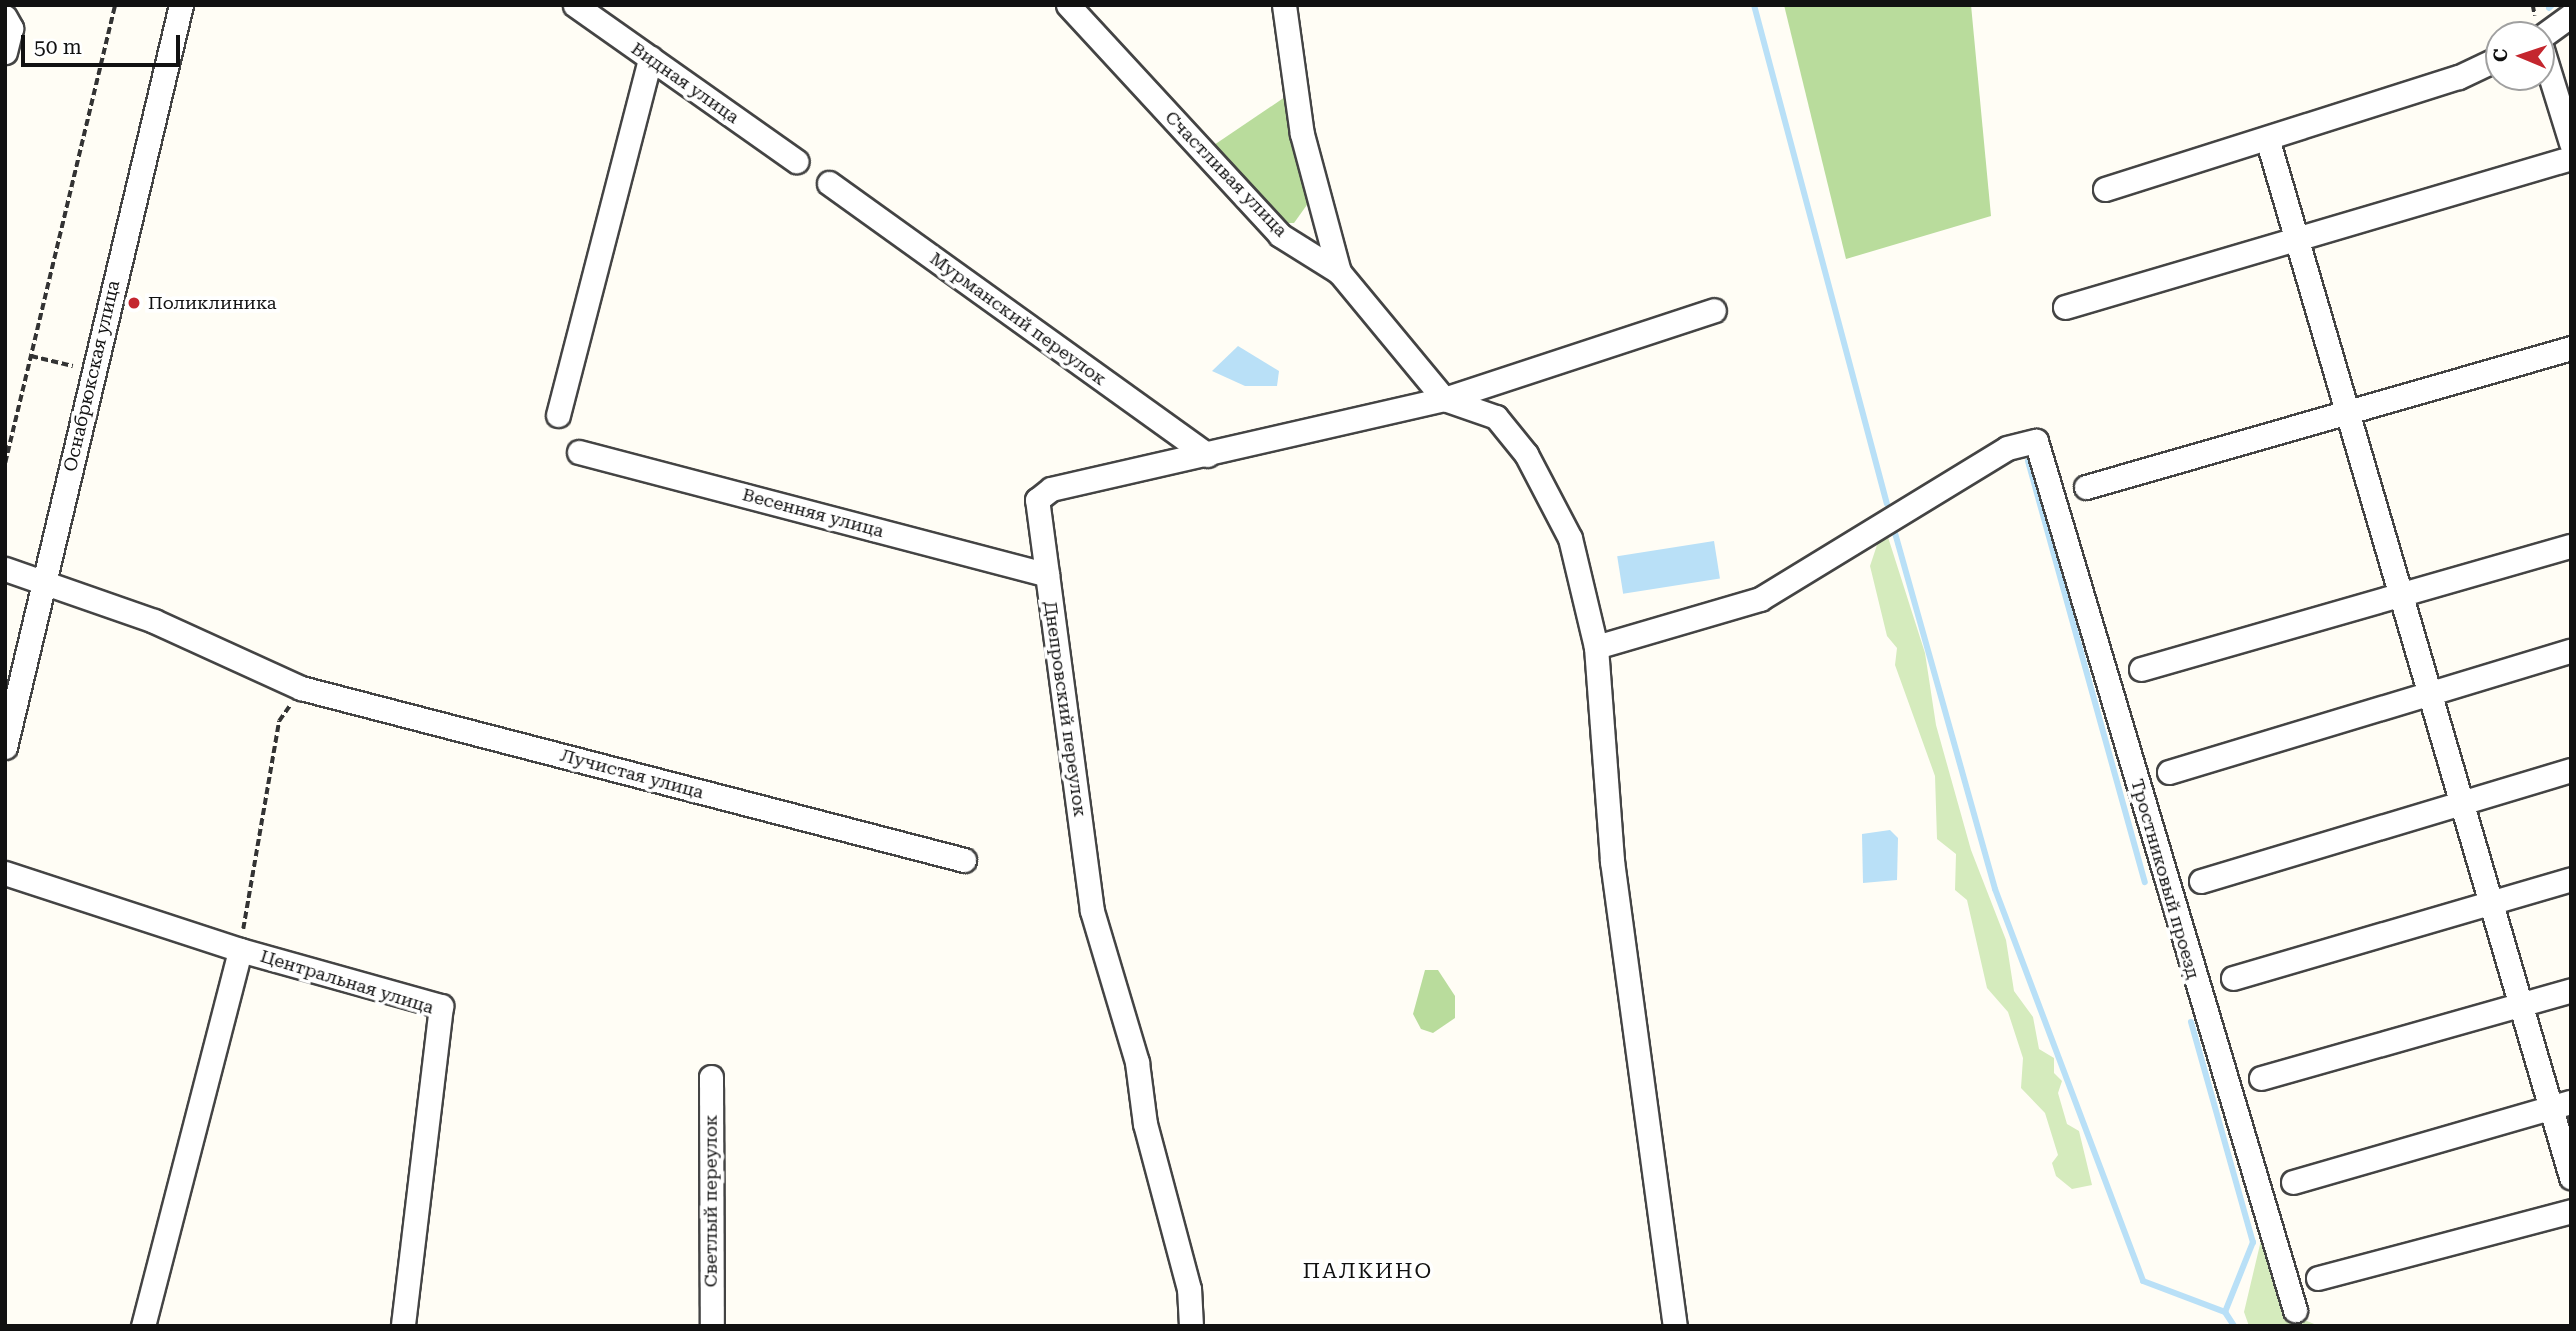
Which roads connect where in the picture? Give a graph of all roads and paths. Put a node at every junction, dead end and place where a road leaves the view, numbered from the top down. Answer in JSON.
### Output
{"nodes":[{"id":1,"x":115,"y":5,"type":"edge"},
{"id":2,"x":181,"y":5,"type":"edge"},
{"id":3,"x":575,"y":5,"type":"edge"},
{"id":4,"x":1068,"y":5,"type":"edge"},
{"id":5,"x":1284,"y":5,"type":"edge"},
{"id":6,"x":2571,"y":15,"type":"edge"},
{"id":7,"x":5,"y":17,"type":"edge"},
{"id":8,"x":2555,"y":27,"type":"edge"},
{"id":9,"x":5,"y":52,"type":"edge"},
{"id":10,"x":650,"y":58,"type":"junction"},
{"id":11,"x":2485,"y":65,"type":"edge"},
{"id":12,"x":2555,"y":91,"type":"edge"},
{"id":13,"x":2267,"y":138,"type":"junction"},
{"id":14,"x":2571,"y":143,"type":"edge"},
{"id":15,"x":796,"y":161,"type":"dead end"},
{"id":16,"x":2556,"y":163,"type":"edge"},
{"id":17,"x":829,"y":183,"type":"dead end"},
{"id":18,"x":2105,"y":189,"type":"dead end"},
{"id":19,"x":2297,"y":239,"type":"junction"},
{"id":20,"x":1339,"y":272,"type":"junction"},
{"id":21,"x":2065,"y":307,"type":"dead end"},
{"id":22,"x":1714,"y":310,"type":"dead end"},
{"id":23,"x":2571,"y":348,"type":"edge"},
{"id":24,"x":1444,"y":399,"type":"junction"},
{"id":25,"x":2347,"y":412,"type":"junction"},
{"id":26,"x":558,"y":415,"type":"dead end"},
{"id":27,"x":579,"y":452,"type":"dead end"},
{"id":28,"x":1207,"y":455,"type":"junction"},
{"id":29,"x":5,"y":463,"type":"edge"},
{"id":30,"x":2086,"y":487,"type":"dead end"},
{"id":31,"x":2571,"y":546,"type":"edge"},
{"id":32,"x":5,"y":569,"type":"edge"},
{"id":33,"x":1047,"y":575,"type":"junction"},
{"id":34,"x":47,"y":578,"type":"junction"},
{"id":35,"x":2403,"y":594,"type":"junction"},
{"id":36,"x":1596,"y":647,"type":"junction"},
{"id":37,"x":2571,"y":651,"type":"edge"},
{"id":38,"x":2141,"y":669,"type":"dead end"},
{"id":39,"x":301,"y":688,"type":"junction"},
{"id":40,"x":2432,"y":693,"type":"junction"},
{"id":41,"x":5,"y":747,"type":"edge"},
{"id":42,"x":2571,"y":770,"type":"edge"},
{"id":43,"x":2169,"y":772,"type":"dead end"},
{"id":44,"x":2463,"y":802,"type":"junction"},
{"id":45,"x":964,"y":860,"type":"dead end"},
{"id":46,"x":5,"y":873,"type":"edge"},
{"id":47,"x":2571,"y":879,"type":"edge"},
{"id":48,"x":2201,"y":881,"type":"dead end"},
{"id":49,"x":2491,"y":902,"type":"junction"},
{"id":50,"x":240,"y":950,"type":"junction"},
{"id":51,"x":2233,"y":978,"type":"dead end"},
{"id":52,"x":2571,"y":990,"type":"edge"},
{"id":53,"x":2522,"y":1004,"type":"junction"},
{"id":54,"x":711,"y":1077,"type":"dead end"},
{"id":55,"x":2261,"y":1078,"type":"dead end"},
{"id":56,"x":2561,"y":1105,"type":"edge"},
{"id":57,"x":2571,"y":1178,"type":"edge"},
{"id":58,"x":2293,"y":1182,"type":"dead end"},
{"id":59,"x":2571,"y":1210,"type":"edge"},
{"id":60,"x":2318,"y":1278,"type":"dead end"},
{"id":61,"x":2295,"y":1310,"type":"dead end"},
{"id":62,"x":144,"y":1326,"type":"edge"},
{"id":63,"x":403,"y":1326,"type":"edge"},
{"id":64,"x":712,"y":1326,"type":"edge"},
{"id":65,"x":1191,"y":1326,"type":"edge"},
{"id":66,"x":1675,"y":1326,"type":"edge"}],
"edges":[{"from":1,"to":29,"type":"path"},
{"from":2,"to":34,"type":"street","name":"Оснабрюкская улица"},
{"from":3,"to":10,"type":"street","name":"Видная улица"},
{"from":4,"to":20,"type":"street","name":"Счастливая улица"},
{"from":5,"to":20,"type":"street"},
{"from":6,"to":8,"type":"street"},
{"from":7,"to":9,"type":"street"},
{"from":10,"to":15,"type":"street","name":"Видная улица"},
{"from":10,"to":26,"type":"street"},
{"from":11,"to":13,"type":"street"},
{"from":12,"to":14,"type":"street"},
{"from":13,"to":18,"type":"street"},
{"from":13,"to":19,"type":"street"},
{"from":16,"to":19,"type":"street"},
{"from":17,"to":28,"type":"street","name":"Мурманский переулок"},
{"from":19,"to":21,"type":"street"},
{"from":19,"to":25,"type":"street"},
{"from":20,"to":24,"type":"street","name":"Счастливая улица"},
{"from":22,"to":24,"type":"street","name":"Днепровский переулок"},
{"from":23,"to":25,"type":"street"},
{"from":24,"to":28,"type":"street","name":"Днепровский переулок"},
{"from":24,"to":36,"type":"street"},
{"from":25,"to":30,"type":"street"},
{"from":25,"to":35,"type":"street"},
{"from":27,"to":33,"type":"street","name":"Весенняя улица"},
{"from":28,"to":33,"type":"street","name":"Днепровский переулок"},
{"from":31,"to":35,"type":"street"},
{"from":32,"to":34,"type":"street","name":"Лучистая улица"},
{"from":33,"to":65,"type":"street","name":"Днепровский переулок"},
{"from":34,"to":39,"type":"street","name":"Лучистая улица"},
{"from":34,"to":41,"type":"street","name":"Оснабрюкская улица"},
{"from":35,"to":38,"type":"street"},
{"from":35,"to":40,"type":"street"},
{"from":36,"to":61,"type":"street","name":"Тростниковый проезд"},
{"from":36,"to":66,"type":"street"},
{"from":37,"to":40,"type":"street"},
{"from":39,"to":45,"type":"street","name":"Лучистая улица"},
{"from":39,"to":50,"type":"path"},
{"from":40,"to":43,"type":"street"},
{"from":40,"to":44,"type":"street"},
{"from":42,"to":44,"type":"street"},
{"from":44,"to":48,"type":"street"},
{"from":44,"to":49,"type":"street"},
{"from":46,"to":50,"type":"street"},
{"from":47,"to":49,"type":"street"},
{"from":49,"to":51,"type":"street"},
{"from":49,"to":53,"type":"street"},
{"from":50,"to":62,"type":"street","name":"Центральная улица"},
{"from":50,"to":63,"type":"street","name":"Центральная улица"},
{"from":52,"to":53,"type":"street"},
{"from":53,"to":55,"type":"street"},
{"from":53,"to":56,"type":"street"},
{"from":54,"to":64,"type":"street","name":"Светлый переулок"},
{"from":56,"to":57,"type":"street"},
{"from":56,"to":58,"type":"street"},
{"from":59,"to":60,"type":"street"}]}
